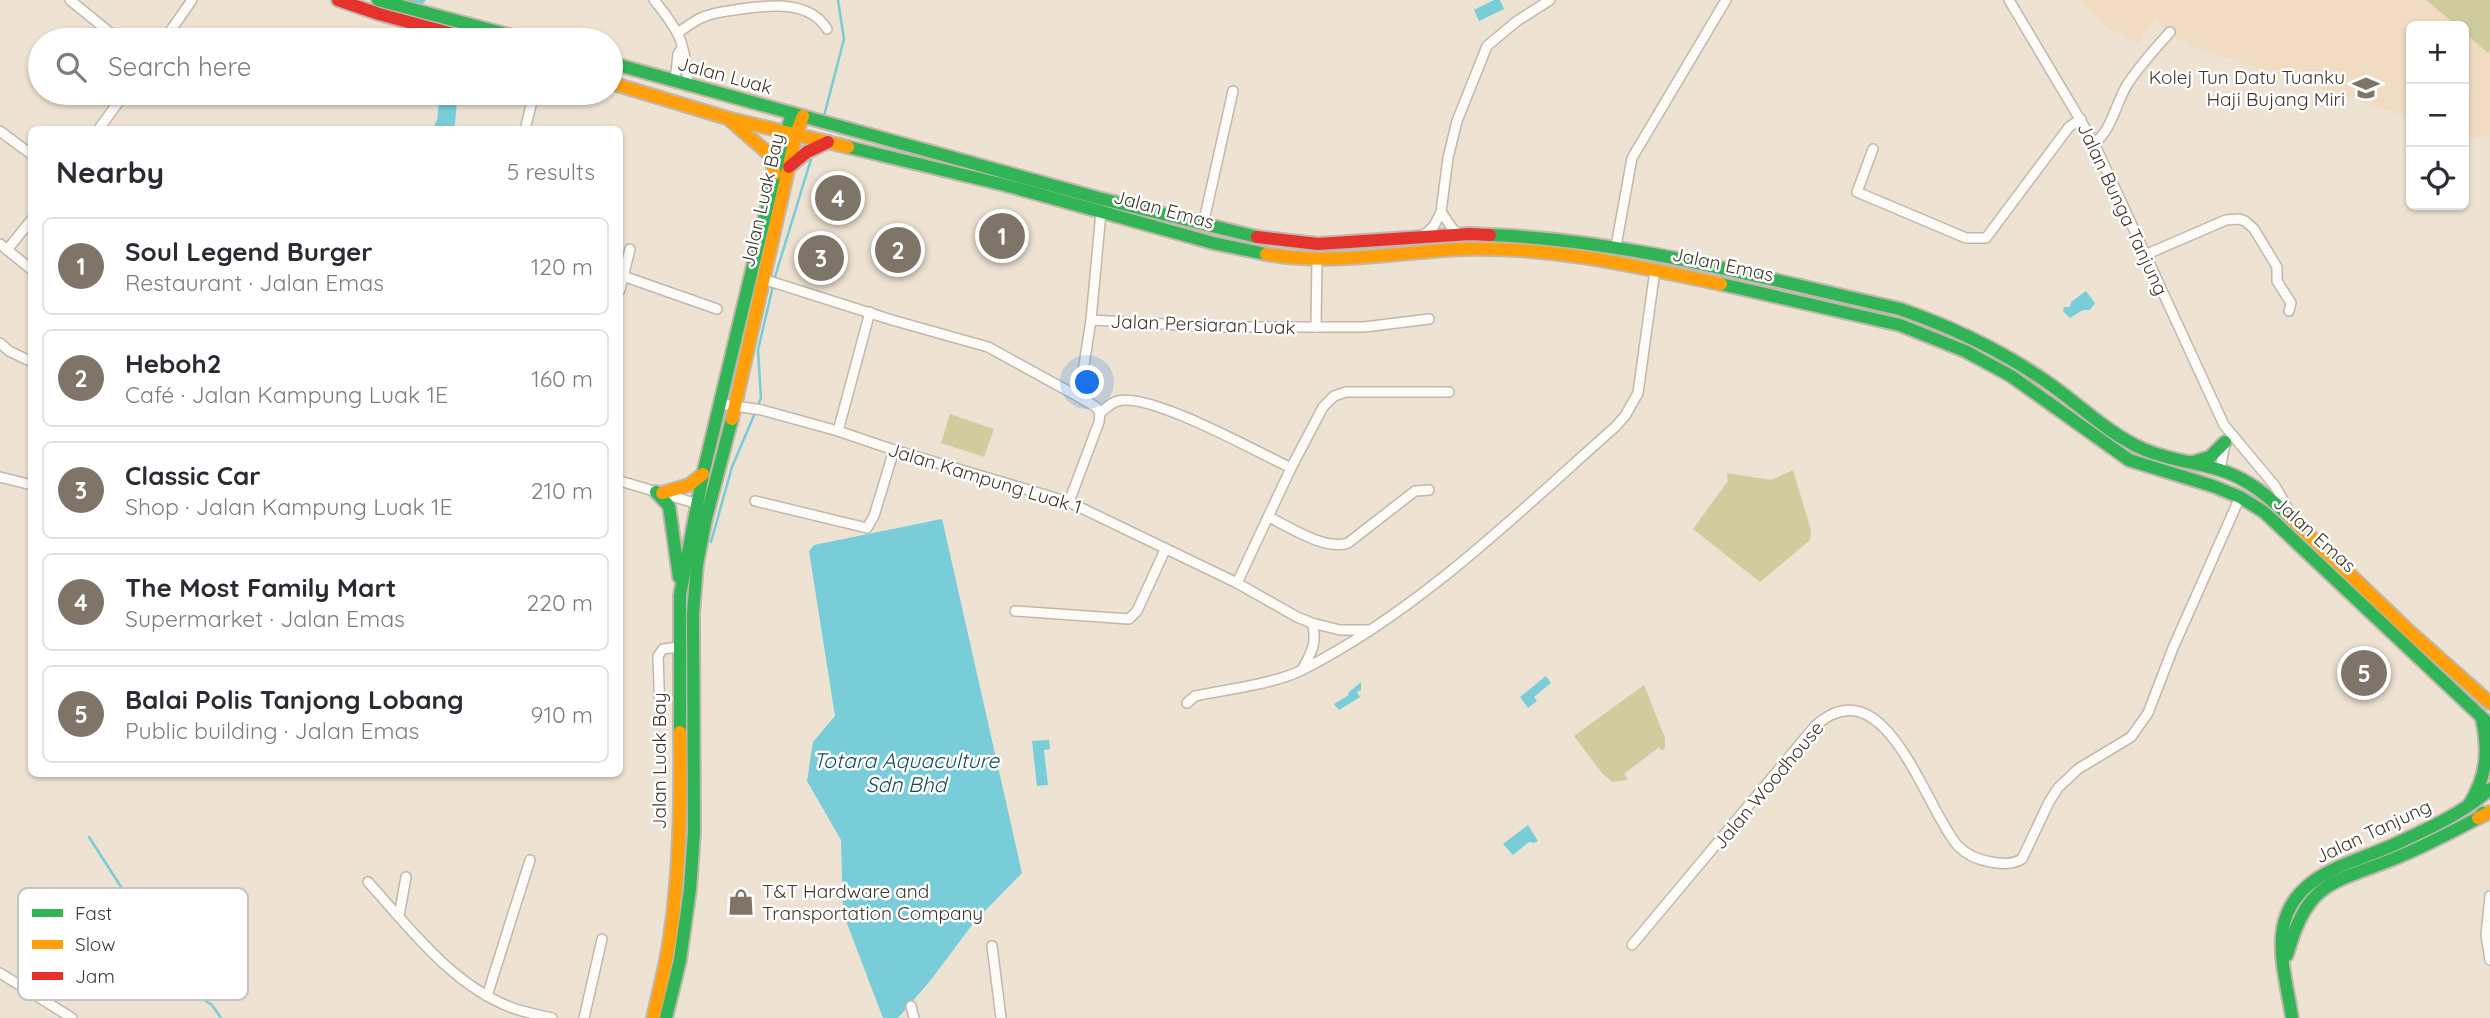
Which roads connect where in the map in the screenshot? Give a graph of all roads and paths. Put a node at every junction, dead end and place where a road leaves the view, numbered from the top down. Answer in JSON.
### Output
{"nodes":[{"id":1,"x":69,"y":0,"type":"edge"},
{"id":2,"x":192,"y":0,"type":"edge"},
{"id":3,"x":338,"y":0,"type":"edge"},
{"id":4,"x":654,"y":0,"type":"edge"},
{"id":5,"x":1550,"y":0,"type":"edge"},
{"id":6,"x":1726,"y":0,"type":"edge"},
{"id":7,"x":2009,"y":0,"type":"edge"},
{"id":8,"x":381,"y":5,"type":"edge"},
{"id":9,"x":449,"y":25,"type":"junction"},
{"id":10,"x":104,"y":28,"type":"edge"},
{"id":11,"x":172,"y":28,"type":"edge"},
{"id":12,"x":454,"y":28,"type":"edge"},
{"id":13,"x":465,"y":28,"type":"edge"},
{"id":14,"x":827,"y":29,"type":"dead end"},
{"id":15,"x":679,"y":32,"type":"junction"},
{"id":16,"x":2170,"y":32,"type":"dead end"},
{"id":17,"x":682,"y":48,"type":"junction"},
{"id":18,"x":623,"y":66,"type":"edge"},
{"id":19,"x":675,"y":81,"type":"junction"},
{"id":20,"x":688,"y":85,"type":"junction"},
{"id":21,"x":623,"y":87,"type":"edge"},
{"id":22,"x":1233,"y":92,"type":"dead end"},
{"id":23,"x":116,"y":105,"type":"edge"},
{"id":24,"x":531,"y":105,"type":"edge"},
{"id":25,"x":797,"y":114,"type":"junction"},
{"id":26,"x":727,"y":118,"type":"junction"},
{"id":27,"x":2081,"y":119,"type":"junction"},
{"id":28,"x":824,"y":121,"type":"joint"},
{"id":29,"x":101,"y":126,"type":"edge"},
{"id":30,"x":526,"y":126,"type":"edge"},
{"id":31,"x":0,"y":131,"type":"edge"},
{"id":32,"x":791,"y":132,"type":"junction"},
{"id":33,"x":819,"y":142,"type":"junction"},
{"id":34,"x":2094,"y":143,"type":"junction"},
{"id":35,"x":1873,"y":149,"type":"dead end"},
{"id":36,"x":28,"y":152,"type":"edge"},
{"id":37,"x":789,"y":167,"type":"junction"},
{"id":38,"x":775,"y":174,"type":"junction"},
{"id":39,"x":1101,"y":212,"type":"junction"},
{"id":40,"x":1441,"y":212,"type":"junction"},
{"id":41,"x":28,"y":223,"type":"edge"},
{"id":42,"x":1203,"y":225,"type":"junction"},
{"id":43,"x":1460,"y":235,"type":"junction"},
{"id":44,"x":1420,"y":238,"type":"junction"},
{"id":45,"x":1616,"y":246,"type":"junction"},
{"id":46,"x":4,"y":247,"type":"edge"},
{"id":47,"x":630,"y":249,"type":"dead end"},
{"id":48,"x":2145,"y":255,"type":"junction"},
{"id":49,"x":1317,"y":258,"type":"junction"},
{"id":50,"x":28,"y":267,"type":"edge"},
{"id":51,"x":1655,"y":270,"type":"junction"},
{"id":52,"x":623,"y":276,"type":"joint"},
{"id":53,"x":763,"y":279,"type":"junction"},
{"id":54,"x":717,"y":309,"type":"dead end"},
{"id":55,"x":2289,"y":311,"type":"dead end"},
{"id":56,"x":870,"y":312,"type":"junction"},
{"id":57,"x":1429,"y":319,"type":"dead end"},
{"id":58,"x":1091,"y":320,"type":"junction"},
{"id":59,"x":1316,"y":327,"type":"junction"},
{"id":60,"x":0,"y":343,"type":"edge"},
{"id":61,"x":28,"y":361,"type":"edge"},
{"id":62,"x":1449,"y":392,"type":"dead end"},
{"id":63,"x":1079,"y":397,"type":"junction"},
{"id":64,"x":722,"y":404,"type":"junction"},
{"id":65,"x":741,"y":406,"type":"junction"},
{"id":66,"x":1100,"y":413,"type":"junction"},
{"id":67,"x":2224,"y":425,"type":"junction"},
{"id":68,"x":838,"y":431,"type":"junction"},
{"id":69,"x":2225,"y":442,"type":"junction"},
{"id":70,"x":894,"y":450,"type":"junction"},
{"id":71,"x":2192,"y":463,"type":"junction"},
{"id":72,"x":1291,"y":468,"type":"junction"},
{"id":73,"x":2220,"y":470,"type":"junction"},
{"id":74,"x":704,"y":474,"type":"junction"},
{"id":75,"x":0,"y":477,"type":"edge"},
{"id":76,"x":623,"y":482,"type":"edge"},
{"id":77,"x":28,"y":484,"type":"edge"},
{"id":78,"x":1429,"y":490,"type":"dead end"},
{"id":79,"x":659,"y":492,"type":"junction"},
{"id":80,"x":711,"y":497,"type":"junction"},
{"id":81,"x":2240,"y":497,"type":"junction"},
{"id":82,"x":755,"y":501,"type":"dead end"},
{"id":83,"x":1069,"y":502,"type":"junction"},
{"id":84,"x":698,"y":504,"type":"junction"},
{"id":85,"x":1269,"y":517,"type":"junction"},
{"id":86,"x":2292,"y":517,"type":"junction"},
{"id":87,"x":706,"y":518,"type":"junction"},
{"id":88,"x":1165,"y":550,"type":"junction"},
{"id":89,"x":1237,"y":583,"type":"junction"},
{"id":90,"x":680,"y":595,"type":"junction"},
{"id":91,"x":1014,"y":611,"type":"dead end"},
{"id":92,"x":1312,"y":624,"type":"junction"},
{"id":93,"x":1369,"y":630,"type":"junction"},
{"id":94,"x":679,"y":647,"type":"junction"},
{"id":95,"x":1302,"y":670,"type":"junction"},
{"id":96,"x":1187,"y":702,"type":"dead end"},
{"id":97,"x":2490,"y":703,"type":"edge"},
{"id":98,"x":660,"y":714,"type":"dead end"},
{"id":99,"x":2486,"y":722,"type":"edge"},
{"id":100,"x":2490,"y":789,"type":"edge"},
{"id":101,"x":2469,"y":805,"type":"junction"},
{"id":102,"x":2490,"y":806,"type":"edge"},
{"id":103,"x":2484,"y":815,"type":"edge"},
{"id":104,"x":530,"y":860,"type":"dead end"},
{"id":105,"x":406,"y":877,"type":"dead end"},
{"id":106,"x":368,"y":881,"type":"dead end"},
{"id":107,"x":2490,"y":896,"type":"edge"},
{"id":108,"x":398,"y":916,"type":"junction"},
{"id":109,"x":602,"y":939,"type":"dead end"},
{"id":110,"x":1632,"y":945,"type":"dead end"},
{"id":111,"x":992,"y":946,"type":"dead end"},
{"id":112,"x":2490,"y":960,"type":"edge"},
{"id":113,"x":2285,"y":962,"type":"junction"},
{"id":114,"x":0,"y":973,"type":"edge"},
{"id":115,"x":18,"y":984,"type":"edge"},
{"id":116,"x":487,"y":996,"type":"junction"},
{"id":117,"x":43,"y":1000,"type":"edge"},
{"id":118,"x":911,"y":1006,"type":"dead end"},
{"id":119,"x":72,"y":1018,"type":"edge"},
{"id":120,"x":552,"y":1018,"type":"edge"},
{"id":121,"x":584,"y":1018,"type":"edge"},
{"id":122,"x":653,"y":1018,"type":"edge"},
{"id":123,"x":666,"y":1018,"type":"edge"},
{"id":124,"x":914,"y":1018,"type":"edge"},
{"id":125,"x":1001,"y":1018,"type":"edge"},
{"id":126,"x":2292,"y":1018,"type":"edge"}],
"edges":[{"from":1,"to":10,"type":"street"},
{"from":2,"to":11,"type":"street"},
{"from":3,"to":8,"type":"main road"},
{"from":4,"to":15,"type":"street"},
{"from":5,"to":40,"type":"street"},
{"from":6,"to":45,"type":"street"},
{"from":7,"to":27,"type":"street","name":"Jalan Bunga Tanjung"},
{"from":8,"to":9,"type":"main road"},
{"from":9,"to":12,"type":"main road"},
{"from":9,"to":13,"type":"main road"},
{"from":14,"to":15,"type":"street"},
{"from":15,"to":17,"type":"street"},
{"from":16,"to":34,"type":"street"},
{"from":17,"to":19,"type":"street"},
{"from":17,"to":20,"type":"street"},
{"from":18,"to":19,"type":"main road","name":"Jalan Luak"},
{"from":19,"to":20,"type":"main road","name":"Jalan Luak"},
{"from":20,"to":25,"type":"main road","name":"Jalan Luak"},
{"from":21,"to":26,"type":"main road","name":"Jalan Luak"},
{"from":22,"to":42,"type":"street"},
{"from":23,"to":29,"type":"street"},
{"from":24,"to":30,"type":"street"},
{"from":25,"to":28,"type":"main road","name":"Jalan Luak"},
{"from":25,"to":32,"type":"main road","name":"Jalan Luak Bay"},
{"from":26,"to":32,"type":"main road","name":"Jalan Luak"},
{"from":26,"to":38,"type":"main road"},
{"from":27,"to":34,"type":"street","name":"Jalan Bunga Tanjung"},
{"from":27,"to":35,"type":"street"},
{"from":28,"to":42,"type":"main road","name":"Jalan Emas"},
{"from":31,"to":36,"type":"street"},
{"from":32,"to":33,"type":"main road","name":"Jalan Luak"},
{"from":32,"to":37,"type":"main road","name":"Jalan Luak Bay"},
{"from":32,"to":38,"type":"main road","name":"Jalan Luak Bay"},
{"from":33,"to":37,"type":"main road"},
{"from":33,"to":39,"type":"main road","name":"Jalan Emas"},
{"from":34,"to":48,"type":"street","name":"Jalan Bunga Tanjung"},
{"from":37,"to":53,"type":"main road","name":"Jalan Luak Bay"},
{"from":38,"to":64,"type":"main road","name":"Jalan Luak Bay"},
{"from":39,"to":49,"type":"main road","name":"Jalan Emas"},
{"from":39,"to":58,"type":"street"},
{"from":40,"to":43,"type":"street"},
{"from":40,"to":44,"type":"street"},
{"from":41,"to":46,"type":"street"},
{"from":42,"to":44,"type":"main road","name":"Jalan Emas"},
{"from":43,"to":44,"type":"main road","name":"Jalan Emas"},
{"from":43,"to":45,"type":"main road","name":"Jalan Emas"},
{"from":45,"to":71,"type":"main road","name":"Jalan Emas"},
{"from":46,"to":50,"type":"street"},
{"from":47,"to":52,"type":"street"},
{"from":48,"to":55,"type":"street"},
{"from":48,"to":67,"type":"street","name":"Jalan Bunga Tanjung"},
{"from":49,"to":51,"type":"main road","name":"Jalan Emas"},
{"from":49,"to":59,"type":"street","name":"Jalan Persiaran Luak"},
{"from":51,"to":81,"type":"main road","name":"Jalan Emas"},
{"from":51,"to":93,"type":"street"},
{"from":52,"to":54,"type":"street"},
{"from":53,"to":56,"type":"street"},
{"from":53,"to":65,"type":"main road","name":"Jalan Luak Bay"},
{"from":56,"to":63,"type":"street"},
{"from":56,"to":68,"type":"street"},
{"from":57,"to":59,"type":"street","name":"Jalan Persiaran Luak"},
{"from":58,"to":59,"type":"street","name":"Jalan Persiaran Luak"},
{"from":58,"to":63,"type":"street"},
{"from":60,"to":61,"type":"street"},
{"from":62,"to":72,"type":"street"},
{"from":63,"to":66,"type":"street"},
{"from":64,"to":65,"type":"street","name":"Jalan Kampung Luak 1"},
{"from":64,"to":74,"type":"main road","name":"Jalan Luak Bay"},
{"from":65,"to":68,"type":"street","name":"Jalan Kampung Luak 1"},
{"from":65,"to":80,"type":"main road","name":"Jalan Luak Bay"},
{"from":66,"to":72,"type":"street"},
{"from":66,"to":83,"type":"street"},
{"from":67,"to":69,"type":"street"},
{"from":67,"to":86,"type":"street"},
{"from":68,"to":70,"type":"street","name":"Jalan Kampung Luak 1"},
{"from":69,"to":71,"type":"main road"},
{"from":69,"to":73,"type":"street"},
{"from":70,"to":82,"type":"street"},
{"from":70,"to":83,"type":"street","name":"Jalan Kampung Luak 1"},
{"from":71,"to":73,"type":"main road","name":"Jalan Emas"},
{"from":72,"to":85,"type":"street"},
{"from":73,"to":81,"type":"main road"},
{"from":73,"to":86,"type":"main road","name":"Jalan Emas"},
{"from":74,"to":79,"type":"main road"},
{"from":74,"to":84,"type":"main road","name":"Jalan Luak Bay"},
{"from":75,"to":77,"type":"street"},
{"from":76,"to":79,"type":"street"},
{"from":78,"to":85,"type":"street"},
{"from":79,"to":84,"type":"street"},
{"from":79,"to":90,"type":"main road"},
{"from":80,"to":84,"type":"main road"},
{"from":80,"to":87,"type":"main road","name":"Jalan Luak Bay"},
{"from":81,"to":99,"type":"main road","name":"Jalan Emas"},
{"from":81,"to":110,"type":"street","name":"Jalan Woodhouse"},
{"from":83,"to":88,"type":"street","name":"Jalan Kampung Luak 1"},
{"from":84,"to":87,"type":"main road"},
{"from":84,"to":90,"type":"main road","name":"Jalan Luak Bay"},
{"from":85,"to":89,"type":"street"},
{"from":86,"to":97,"type":"main road","name":"Jalan Emas"},
{"from":87,"to":123,"type":"main road","name":"Jalan Luak Bay"},
{"from":88,"to":89,"type":"street","name":"Jalan Kampung Luak 1"},
{"from":88,"to":91,"type":"street"},
{"from":89,"to":92,"type":"street","name":"Jalan Kampung Luak 1"},
{"from":90,"to":94,"type":"main road","name":"Jalan Luak Bay"},
{"from":92,"to":93,"type":"street","name":"Jalan Kampung Luak 1"},
{"from":92,"to":95,"type":"street"},
{"from":93,"to":95,"type":"street"},
{"from":94,"to":98,"type":"street"},
{"from":94,"to":122,"type":"main road","name":"Jalan Luak Bay"},
{"from":95,"to":96,"type":"street"},
{"from":99,"to":101,"type":"main road"},
{"from":100,"to":101,"type":"main road","name":"Jalan Tanjung"},
{"from":101,"to":113,"type":"main road","name":"Jalan Tanjung"},
{"from":102,"to":103,"type":"main road","name":"Jalan Tanjung"},
{"from":103,"to":113,"type":"main road","name":"Jalan Tanjung"},
{"from":104,"to":116,"type":"street"},
{"from":105,"to":108,"type":"street"},
{"from":106,"to":108,"type":"street"},
{"from":107,"to":112,"type":"street"},
{"from":108,"to":116,"type":"street"},
{"from":109,"to":121,"type":"street"},
{"from":111,"to":125,"type":"street"},
{"from":113,"to":126,"type":"main road","name":"Jalan Tanjung"},
{"from":114,"to":115,"type":"street"},
{"from":116,"to":120,"type":"street"},
{"from":117,"to":119,"type":"street"},
{"from":118,"to":124,"type":"street"}]}
